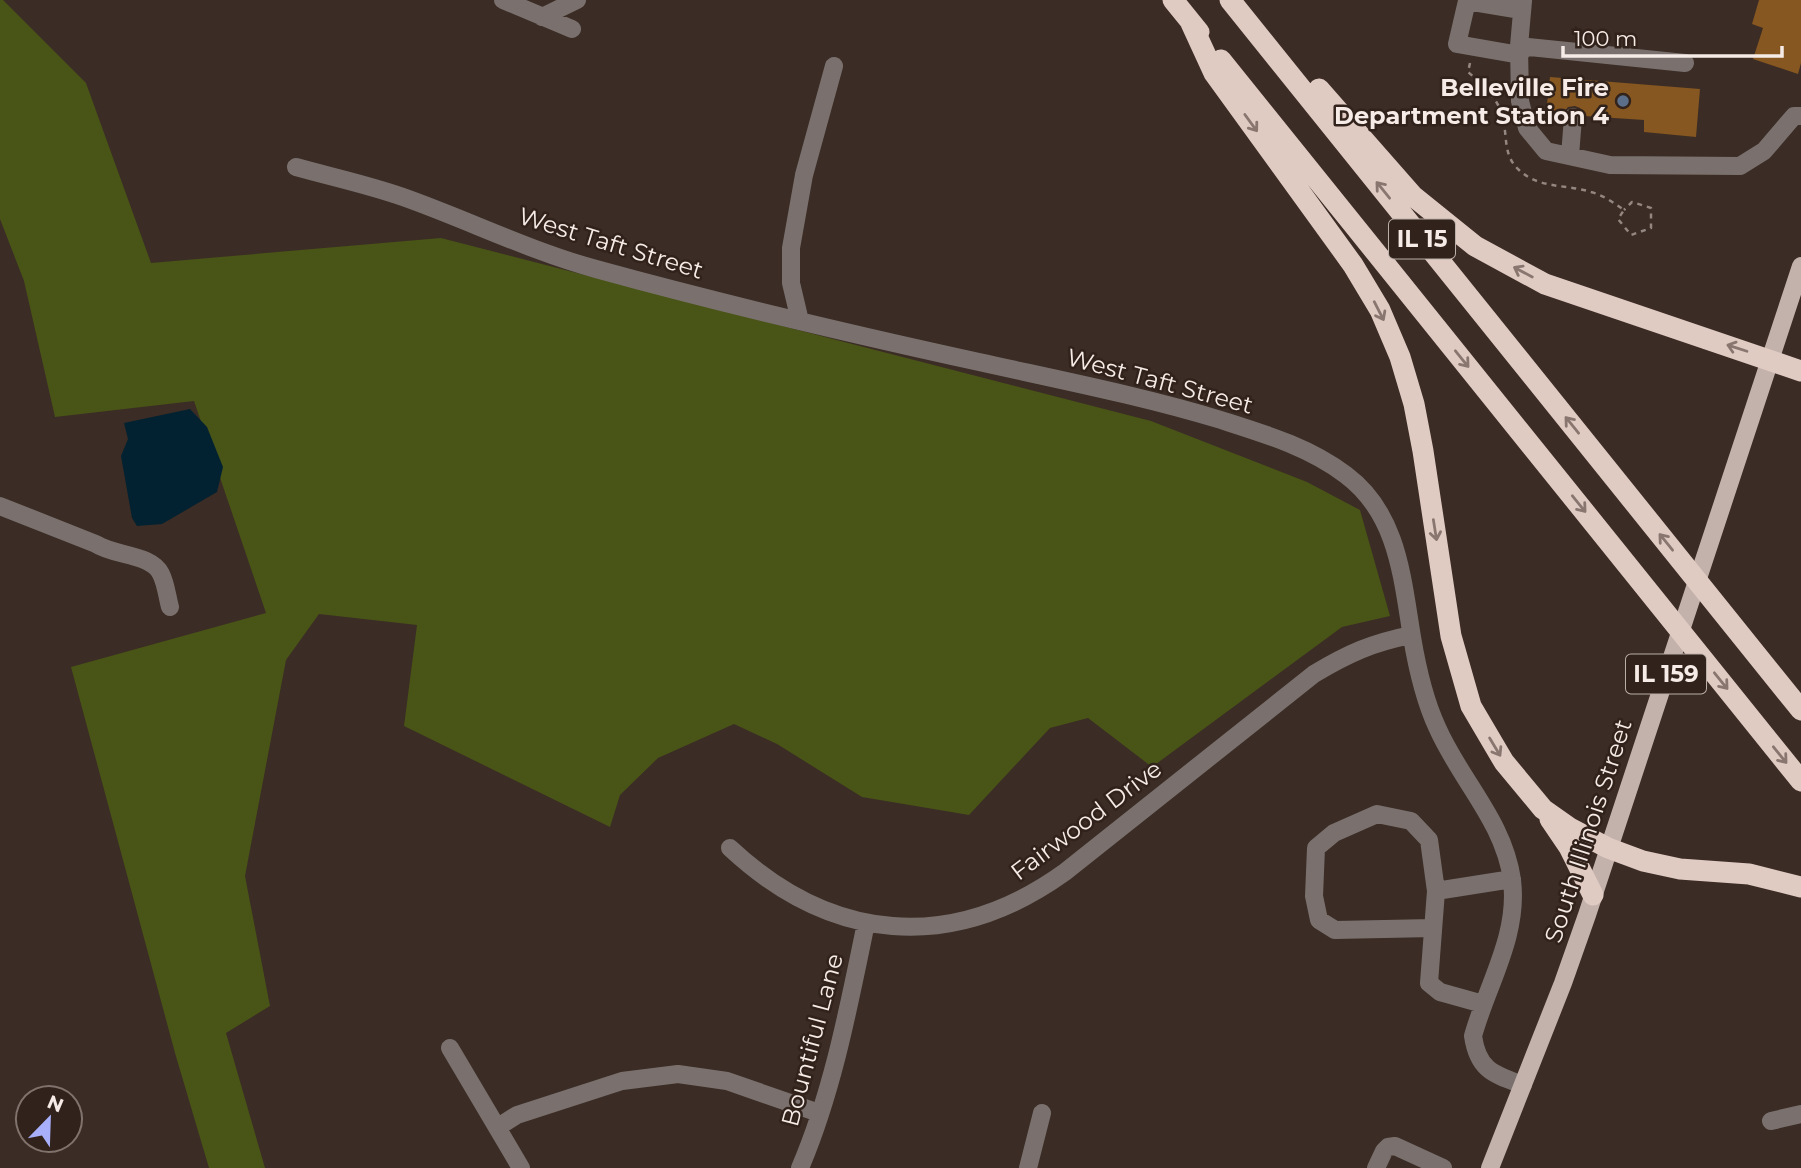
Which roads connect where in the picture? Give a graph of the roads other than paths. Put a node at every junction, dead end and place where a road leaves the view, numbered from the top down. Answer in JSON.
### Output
{"nodes":[{"id":1,"x":503,"y":0,"type":"edge"},
{"id":2,"x":577,"y":0,"type":"edge"},
{"id":3,"x":1173,"y":0,"type":"edge"},
{"id":4,"x":1230,"y":0,"type":"edge"},
{"id":5,"x":1522,"y":5,"type":"edge"},
{"id":6,"x":542,"y":17,"type":"junction"},
{"id":7,"x":1191,"y":23,"type":"junction"},
{"id":8,"x":572,"y":29,"type":"dead end"},
{"id":9,"x":1257,"y":34,"type":"junction"},
{"id":10,"x":1519,"y":50,"type":"junction"},
{"id":11,"x":1685,"y":64,"type":"dead end"},
{"id":12,"x":834,"y":66,"type":"dead end"},
{"id":13,"x":1801,"y":116,"type":"edge"},
{"id":14,"x":1573,"y":117,"type":"dead end"},
{"id":15,"x":1570,"y":156,"type":"junction"},
{"id":16,"x":296,"y":167,"type":"dead end"},
{"id":17,"x":1801,"y":266,"type":"edge"},
{"id":18,"x":800,"y":321,"type":"junction"},
{"id":19,"x":1771,"y":359,"type":"junction"},
{"id":20,"x":1801,"y":371,"type":"edge"},
{"id":21,"x":0,"y":506,"type":"edge"},
{"id":22,"x":170,"y":607,"type":"dead end"},
{"id":23,"x":1411,"y":635,"type":"junction"},
{"id":24,"x":1801,"y":710,"type":"edge"},
{"id":25,"x":1801,"y":781,"type":"edge"},
{"id":26,"x":1543,"y":809,"type":"junction"},
{"id":27,"x":730,"y":848,"type":"dead end"},
{"id":28,"x":1608,"y":848,"type":"junction"},
{"id":29,"x":1512,"y":879,"type":"junction"},
{"id":30,"x":1801,"y":887,"type":"edge"},
{"id":31,"x":1436,"y":891,"type":"junction"},
{"id":32,"x":1593,"y":895,"type":"junction"},
{"id":33,"x":866,"y":923,"type":"junction"},
{"id":34,"x":1433,"y":928,"type":"junction"},
{"id":35,"x":1483,"y":1004,"type":"junction"},
{"id":36,"x":450,"y":1048,"type":"dead end"},
{"id":37,"x":1523,"y":1085,"type":"junction"},
{"id":38,"x":819,"y":1113,"type":"junction"},
{"id":39,"x":1042,"y":1113,"type":"dead end"},
{"id":40,"x":1801,"y":1114,"type":"edge"},
{"id":41,"x":1771,"y":1121,"type":"dead end"},
{"id":42,"x":498,"y":1127,"type":"junction"},
{"id":43,"x":521,"y":1168,"type":"edge"},
{"id":44,"x":800,"y":1168,"type":"edge"},
{"id":45,"x":1028,"y":1168,"type":"edge"},
{"id":46,"x":1376,"y":1168,"type":"edge"},
{"id":47,"x":1443,"y":1168,"type":"edge"},
{"id":48,"x":1490,"y":1168,"type":"edge"}],
"edges":[{"from":1,"to":6,"type":"street"},
{"from":2,"to":6,"type":"street"},
{"from":3,"to":7,"type":"highway","number":"IL 15"},
{"from":4,"to":9,"type":"highway","number":"IL 15"},
{"from":5,"to":10,"type":"street"},
{"from":5,"to":10,"type":"street"},
{"from":6,"to":8,"type":"street"},
{"from":7,"to":25,"type":"highway","number":"IL 15","one_way":true},
{"from":7,"to":26,"type":"highway","one_way":true},
{"from":19,"to":9,"type":"highway","one_way":true},
{"from":24,"to":9,"type":"highway","number":"IL 15","one_way":true},
{"from":10,"to":11,"type":"street"},
{"from":10,"to":15,"type":"street"},
{"from":12,"to":18,"type":"street"},
{"from":13,"to":15,"type":"street"},
{"from":14,"to":15,"type":"street"},
{"from":16,"to":18,"type":"street","name":"West Taft Street"},
{"from":17,"to":19,"type":"main road","name":"South Illinois Street","number":"IL 159"},
{"from":18,"to":23,"type":"street","name":"West Taft Street"},
{"from":19,"to":20,"type":"highway"},
{"from":19,"to":28,"type":"main road","name":"South Illinois Street","number":"IL 159"},
{"from":21,"to":22,"type":"street"},
{"from":23,"to":29,"type":"street","name":"West Taft Street"},
{"from":23,"to":33,"type":"street","name":"Fairwood Drive"},
{"from":26,"to":28,"type":"highway"},
{"from":26,"to":32,"type":"highway"},
{"from":27,"to":33,"type":"street","name":"Fairwood Drive"},
{"from":28,"to":30,"type":"highway"},
{"from":28,"to":32,"type":"main road","name":"South Illinois Street","number":"IL 159"},
{"from":29,"to":31,"type":"street"},
{"from":29,"to":35,"type":"street","name":"West Taft Street"},
{"from":31,"to":34,"type":"street"},
{"from":31,"to":34,"type":"street"},
{"from":32,"to":37,"type":"main road","name":"South Illinois Street","number":"IL 159"},
{"from":33,"to":38,"type":"street","name":"Bountiful Lane"},
{"from":34,"to":35,"type":"street"},
{"from":35,"to":37,"type":"street","name":"West Taft Street"},
{"from":36,"to":42,"type":"street"},
{"from":37,"to":48,"type":"main road","name":"South Illinois Street","number":"IL 159"},
{"from":38,"to":42,"type":"street"},
{"from":38,"to":44,"type":"street","name":"Bountiful Lane"},
{"from":39,"to":45,"type":"street"},
{"from":40,"to":41,"type":"street"},
{"from":42,"to":43,"type":"street"},
{"from":46,"to":47,"type":"street"}]}
